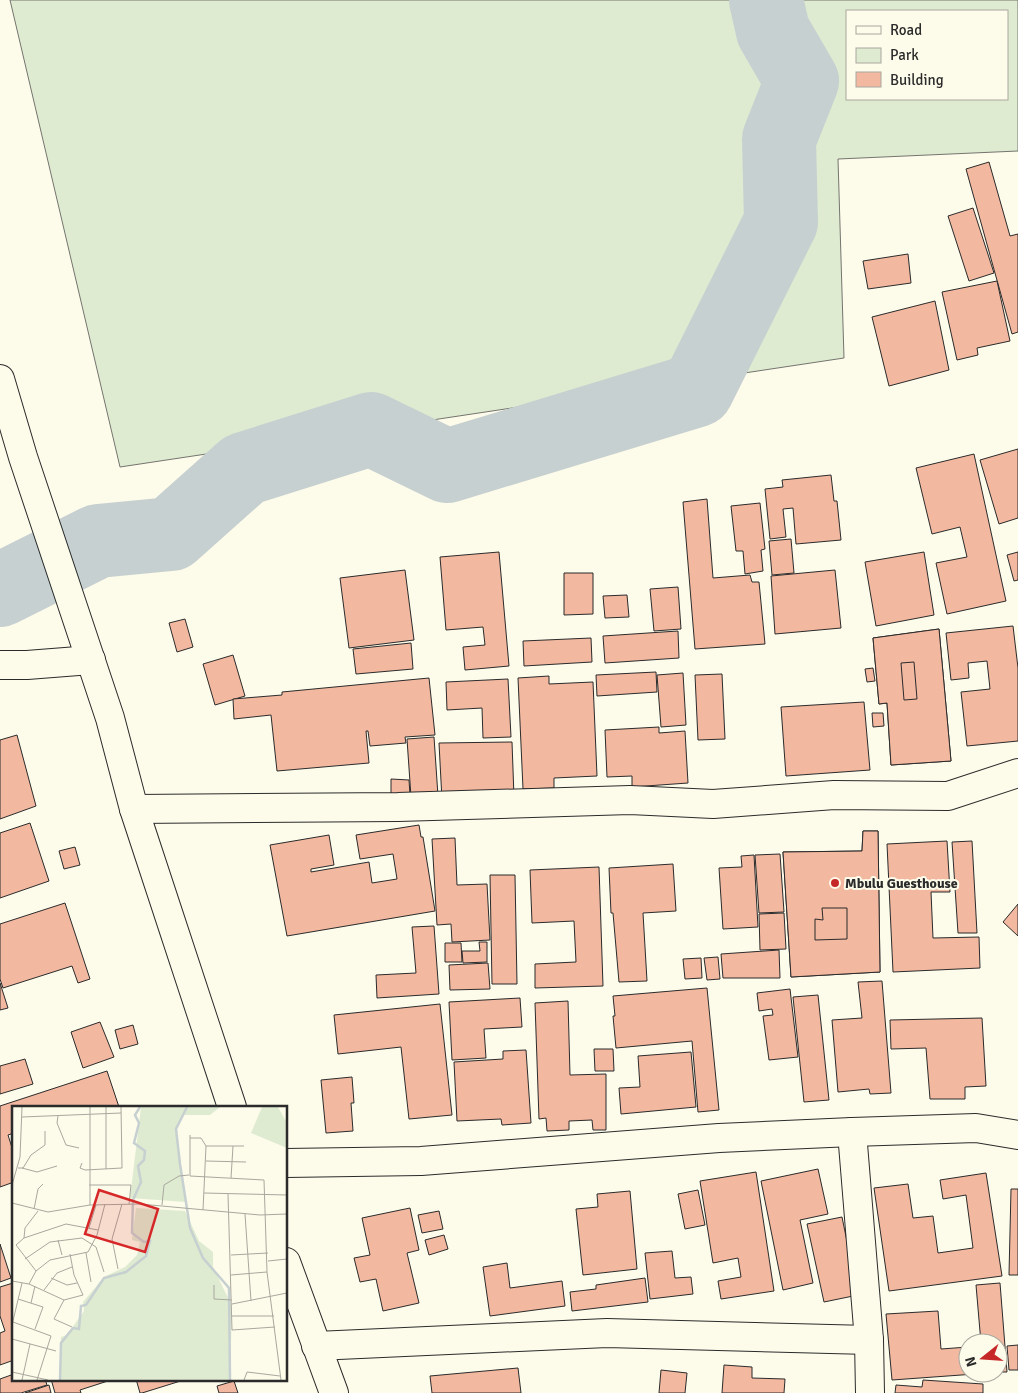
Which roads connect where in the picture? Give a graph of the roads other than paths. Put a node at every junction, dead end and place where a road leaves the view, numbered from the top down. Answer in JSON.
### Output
{"nodes":[{"id":1,"x":0,"y":379,"type":"edge"},
{"id":2,"x":91,"y":660,"type":"junction"},
{"id":3,"x":0,"y":665,"type":"edge"},
{"id":4,"x":1018,"y":772,"type":"edge"},
{"id":5,"x":134,"y":809,"type":"junction"},
{"id":6,"x":232,"y":1106,"type":"edge"},
{"id":7,"x":852,"y":1132,"type":"junction"},
{"id":8,"x":1018,"y":1136,"type":"edge"},
{"id":9,"x":288,"y":1163,"type":"edge"},
{"id":10,"x":288,"y":1268,"type":"edge"},
{"id":11,"x":869,"y":1340,"type":"junction"},
{"id":12,"x":316,"y":1346,"type":"junction"},
{"id":13,"x":334,"y":1393,"type":"edge"},
{"id":14,"x":870,"y":1393,"type":"edge"}],
"edges":[{"from":1,"to":2,"type":"street"},
{"from":2,"to":3,"type":"street"},
{"from":2,"to":5,"type":"street"},
{"from":4,"to":5,"type":"street"},
{"from":5,"to":6,"type":"street"},
{"from":7,"to":8,"type":"street"},
{"from":7,"to":9,"type":"street"},
{"from":7,"to":11,"type":"street"},
{"from":10,"to":12,"type":"street"},
{"from":11,"to":12,"type":"street"},
{"from":11,"to":14,"type":"street"},
{"from":12,"to":13,"type":"street"}]}
